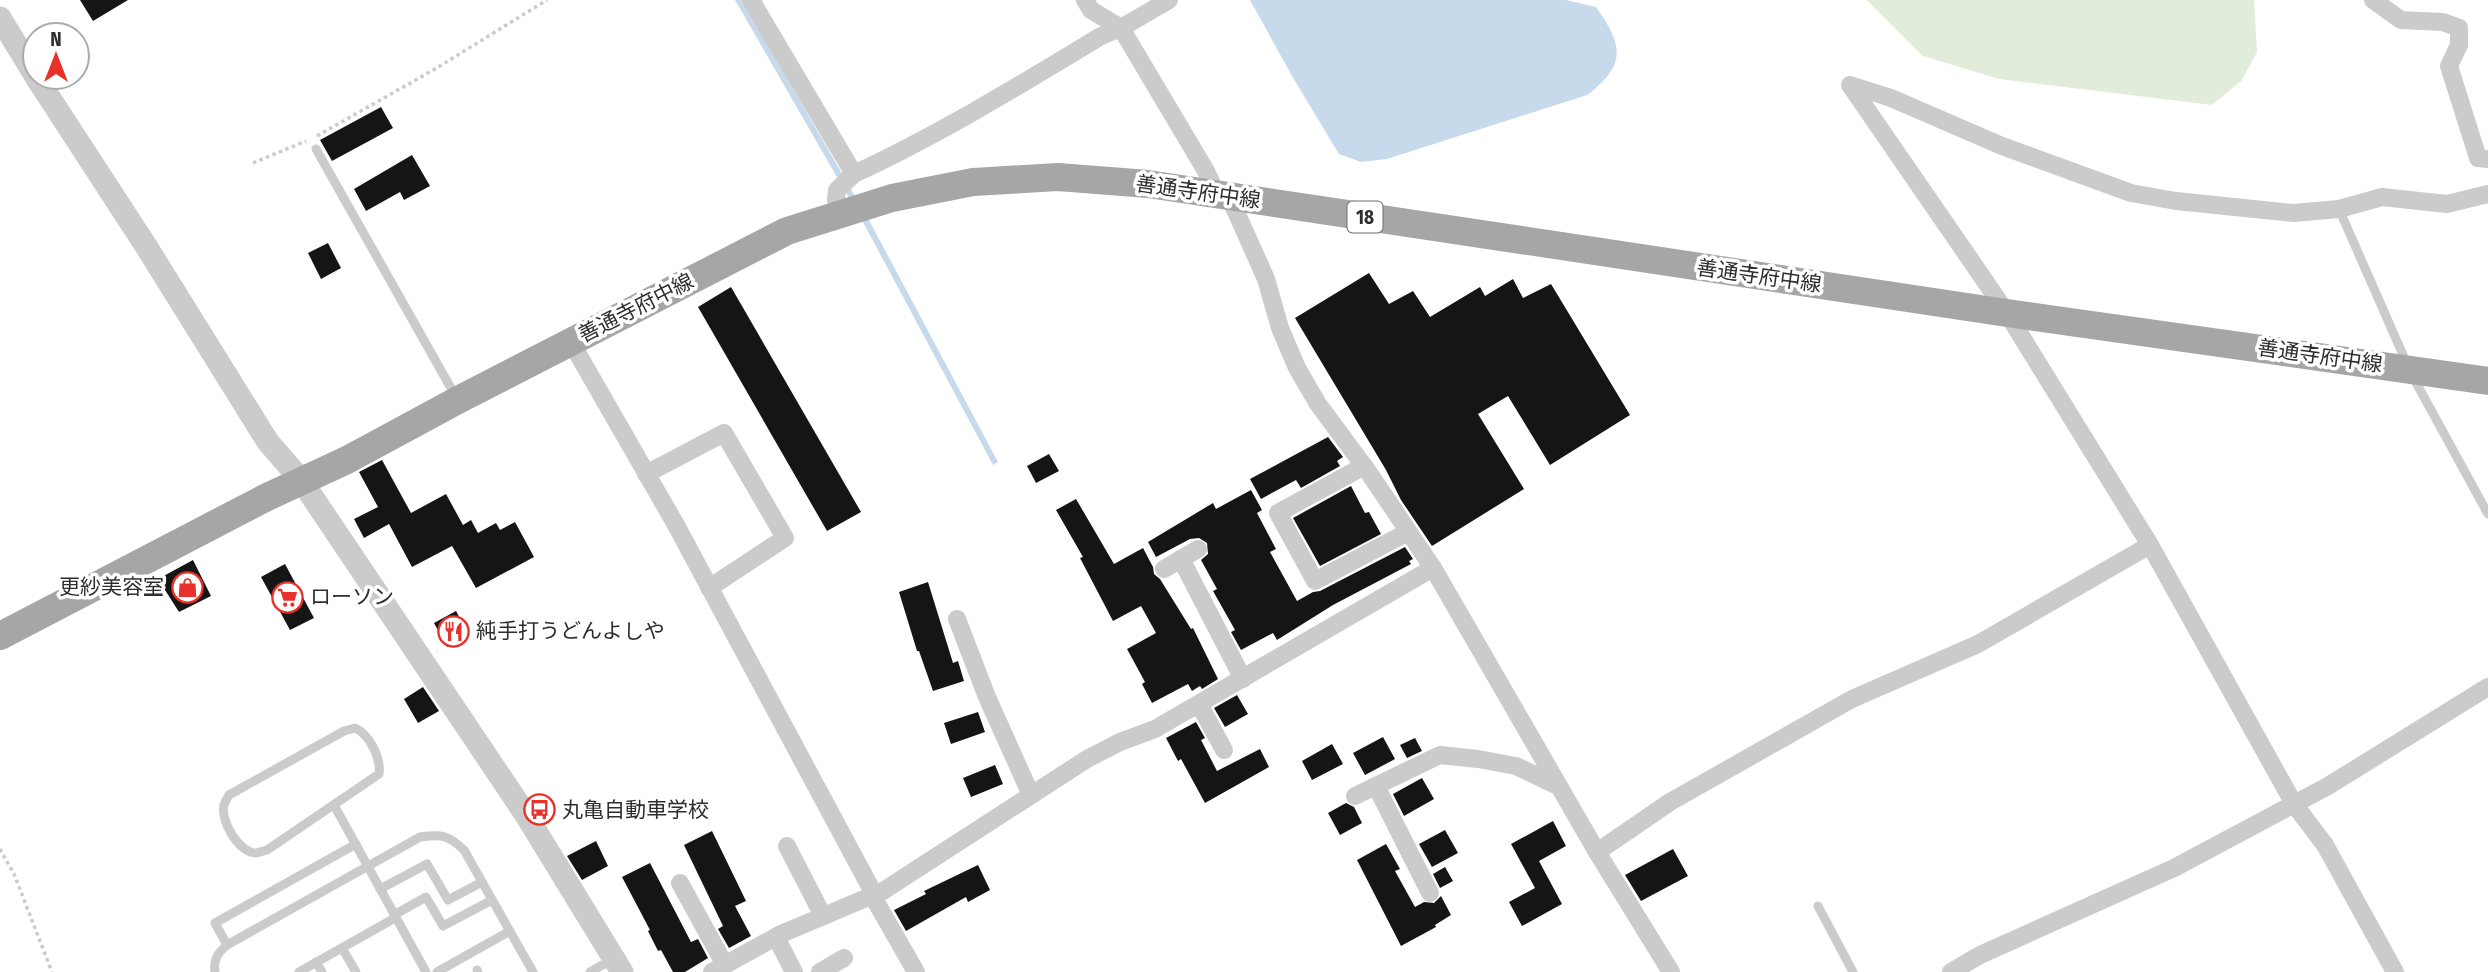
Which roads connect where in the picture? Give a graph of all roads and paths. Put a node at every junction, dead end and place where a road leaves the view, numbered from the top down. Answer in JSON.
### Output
{"nodes":[{"id":1,"x":547,"y":0,"type":"edge"},
{"id":2,"x":751,"y":0,"type":"edge"},
{"id":3,"x":1085,"y":0,"type":"edge"},
{"id":4,"x":1169,"y":0,"type":"edge"},
{"id":5,"x":2373,"y":0,"type":"edge"},
{"id":6,"x":0,"y":18,"type":"edge"},
{"id":7,"x":1121,"y":28,"type":"junction"},
{"id":8,"x":21,"y":53,"type":"edge"},
{"id":9,"x":45,"y":91,"type":"edge"},
{"id":10,"x":316,"y":149,"type":"dead end"},
{"id":11,"x":2488,"y":159,"type":"edge"},
{"id":12,"x":253,"y":163,"type":"dead end"},
{"id":13,"x":854,"y":174,"type":"junction"},
{"id":14,"x":2488,"y":194,"type":"edge"},
{"id":15,"x":1223,"y":196,"type":"junction"},
{"id":16,"x":2339,"y":209,"type":"junction"},
{"id":17,"x":840,"y":213,"type":"junction"},
{"id":18,"x":2007,"y":313,"type":"junction"},
{"id":19,"x":571,"y":342,"type":"junction"},
{"id":20,"x":2408,"y":369,"type":"junction"},
{"id":21,"x":2488,"y":381,"type":"edge"},
{"id":22,"x":458,"y":400,"type":"junction"},
{"id":23,"x":1364,"y":466,"type":"junction"},
{"id":24,"x":646,"y":474,"type":"junction"},
{"id":25,"x":301,"y":480,"type":"junction"},
{"id":26,"x":2488,"y":514,"type":"edge"},
{"id":27,"x":1408,"y":531,"type":"junction"},
{"id":28,"x":2150,"y":545,"type":"junction"},
{"id":29,"x":1198,"y":549,"type":"dead end"},
{"id":30,"x":1181,"y":559,"type":"junction"},
{"id":31,"x":1433,"y":568,"type":"junction"},
{"id":32,"x":1164,"y":569,"type":"dead end"},
{"id":33,"x":709,"y":588,"type":"junction"},
{"id":34,"x":957,"y":619,"type":"dead end"},
{"id":35,"x":3,"y":627,"type":"edge"},
{"id":36,"x":1243,"y":679,"type":"junction"},
{"id":37,"x":2488,"y":687,"type":"edge"},
{"id":38,"x":1199,"y":704,"type":"junction"},
{"id":39,"x":1224,"y":750,"type":"dead end"},
{"id":40,"x":1376,"y":786,"type":"junction"},
{"id":41,"x":1559,"y":786,"type":"junction"},
{"id":42,"x":1031,"y":795,"type":"junction"},
{"id":43,"x":1355,"y":796,"type":"dead end"},
{"id":44,"x":2294,"y":804,"type":"junction"},
{"id":45,"x":334,"y":805,"type":"junction"},
{"id":46,"x":356,"y":844,"type":"junction"},
{"id":47,"x":788,"y":846,"type":"dead end"},
{"id":48,"x":0,"y":849,"type":"edge"},
{"id":49,"x":1597,"y":852,"type":"junction"},
{"id":50,"x":368,"y":866,"type":"junction"},
{"id":51,"x":482,"y":882,"type":"junction"},
{"id":52,"x":680,"y":883,"type":"dead end"},
{"id":53,"x":380,"y":889,"type":"junction"},
{"id":54,"x":1430,"y":893,"type":"dead end"},
{"id":55,"x":873,"y":895,"type":"junction"},
{"id":56,"x":492,"y":900,"type":"junction"},
{"id":57,"x":1818,"y":906,"type":"dead end"},
{"id":58,"x":395,"y":916,"type":"junction"},
{"id":59,"x":823,"y":916,"type":"junction"},
{"id":60,"x":509,"y":932,"type":"junction"},
{"id":61,"x":776,"y":937,"type":"junction"},
{"id":62,"x":227,"y":945,"type":"junction"},
{"id":63,"x":342,"y":948,"type":"junction"},
{"id":64,"x":844,"y":958,"type":"dead end"},
{"id":65,"x":316,"y":962,"type":"junction"},
{"id":66,"x":618,"y":965,"type":"edge"},
{"id":67,"x":718,"y":968,"type":"edge"},
{"id":68,"x":52,"y":972,"type":"edge"},
{"id":69,"x":215,"y":972,"type":"edge"},
{"id":70,"x":299,"y":972,"type":"edge"},
{"id":71,"x":322,"y":972,"type":"edge"},
{"id":72,"x":356,"y":972,"type":"edge"},
{"id":73,"x":426,"y":972,"type":"edge"},
{"id":74,"x":437,"y":972,"type":"edge"},
{"id":75,"x":533,"y":972,"type":"edge"},
{"id":76,"x":590,"y":972,"type":"edge"},
{"id":77,"x":794,"y":972,"type":"edge"},
{"id":78,"x":820,"y":972,"type":"edge"},
{"id":79,"x":916,"y":972,"type":"edge"},
{"id":80,"x":1671,"y":972,"type":"edge"},
{"id":81,"x":1853,"y":972,"type":"edge"},
{"id":82,"x":1951,"y":972,"type":"edge"},
{"id":83,"x":2395,"y":972,"type":"edge"}],
"edges":[{"from":1,"to":12,"type":"path"},
{"from":2,"to":13,"type":"street"},
{"from":3,"to":7,"type":"street"},
{"from":4,"to":7,"type":"street"},
{"from":5,"to":11,"type":"street"},
{"from":6,"to":8,"type":"street"},
{"from":7,"to":13,"type":"street"},
{"from":7,"to":15,"type":"street"},
{"from":9,"to":25,"type":"street"},
{"from":10,"to":22,"type":"lane"},
{"from":13,"to":17,"type":"street"},
{"from":14,"to":16,"type":"street"},
{"from":15,"to":17,"type":"main road","name":"善通寺府中線","number":"18"},
{"from":15,"to":18,"type":"main road","name":"善通寺府中線","number":"18"},
{"from":15,"to":23,"type":"street"},
{"from":16,"to":18,"type":"street"},
{"from":16,"to":20,"type":"lane"},
{"from":17,"to":19,"type":"main road","name":"善通寺府中線","number":"18"},
{"from":18,"to":20,"type":"main road","name":"善通寺府中線","number":"18"},
{"from":18,"to":28,"type":"street"},
{"from":19,"to":22,"type":"main road","name":"善通寺府中線","number":"18"},
{"from":19,"to":24,"type":"street"},
{"from":20,"to":21,"type":"main road","name":"善通寺府中線","number":"18"},
{"from":20,"to":26,"type":"lane"},
{"from":22,"to":25,"type":"main road","name":"善通寺府中線","number":"18"},
{"from":23,"to":27,"type":"street"},
{"from":23,"to":27,"type":"street"},
{"from":24,"to":33,"type":"street"},
{"from":24,"to":33,"type":"street"},
{"from":25,"to":35,"type":"main road","name":"善通寺府中線","number":"18"},
{"from":25,"to":66,"type":"street"},
{"from":27,"to":31,"type":"street"},
{"from":28,"to":44,"type":"street"},
{"from":28,"to":49,"type":"street"},
{"from":29,"to":30,"type":"street"},
{"from":30,"to":32,"type":"street"},
{"from":30,"to":36,"type":"street"},
{"from":31,"to":36,"type":"street"},
{"from":31,"to":41,"type":"street"},
{"from":33,"to":55,"type":"street"},
{"from":34,"to":42,"type":"street"},
{"from":36,"to":38,"type":"street"},
{"from":37,"to":44,"type":"street"},
{"from":38,"to":39,"type":"street"},
{"from":38,"to":42,"type":"street"},
{"from":40,"to":41,"type":"street"},
{"from":40,"to":43,"type":"street"},
{"from":40,"to":54,"type":"street"},
{"from":41,"to":49,"type":"street"},
{"from":42,"to":55,"type":"street"},
{"from":44,"to":82,"type":"street"},
{"from":44,"to":83,"type":"street"},
{"from":45,"to":45,"type":"lane"},
{"from":45,"to":46,"type":"lane"},
{"from":46,"to":50,"type":"lane"},
{"from":46,"to":62,"type":"lane"},
{"from":47,"to":59,"type":"street"},
{"from":48,"to":68,"type":"path"},
{"from":49,"to":80,"type":"street"},
{"from":50,"to":51,"type":"lane"},
{"from":50,"to":53,"type":"lane"},
{"from":50,"to":62,"type":"lane"},
{"from":51,"to":53,"type":"lane"},
{"from":51,"to":56,"type":"lane"},
{"from":52,"to":67,"type":"street"},
{"from":53,"to":58,"type":"lane"},
{"from":55,"to":59,"type":"street"},
{"from":55,"to":79,"type":"street"},
{"from":56,"to":58,"type":"lane"},
{"from":56,"to":60,"type":"lane"},
{"from":57,"to":81,"type":"lane"},
{"from":58,"to":63,"type":"lane"},
{"from":58,"to":73,"type":"lane"},
{"from":59,"to":61,"type":"street"},
{"from":60,"to":74,"type":"lane"},
{"from":60,"to":75,"type":"lane"},
{"from":61,"to":67,"type":"street"},
{"from":61,"to":77,"type":"street"},
{"from":62,"to":69,"type":"lane"},
{"from":63,"to":65,"type":"lane"},
{"from":63,"to":72,"type":"lane"},
{"from":64,"to":78,"type":"street"},
{"from":65,"to":70,"type":"lane"},
{"from":65,"to":71,"type":"lane"},
{"from":66,"to":76,"type":"lane"}]}
